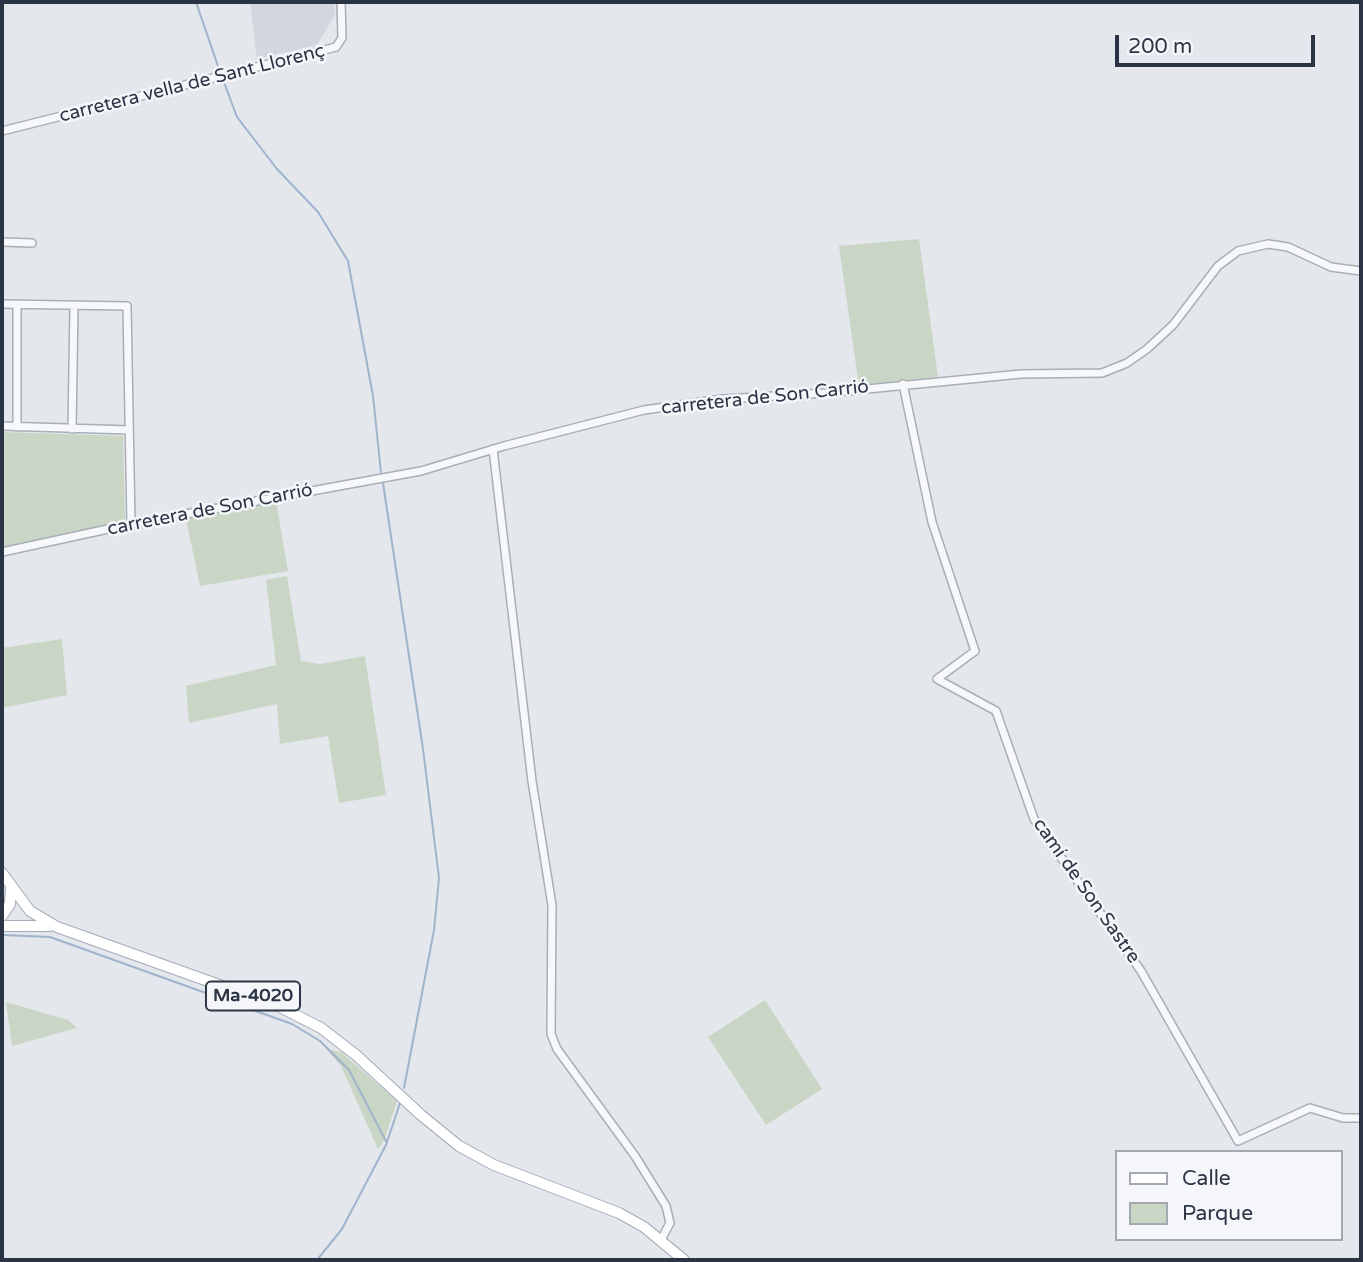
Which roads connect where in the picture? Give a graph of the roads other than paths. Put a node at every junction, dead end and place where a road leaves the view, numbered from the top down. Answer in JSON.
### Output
{"nodes":[{"id":1,"x":341,"y":2,"type":"edge"},
{"id":2,"x":2,"y":131,"type":"edge"},
{"id":3,"x":2,"y":242,"type":"edge"},
{"id":4,"x":32,"y":243,"type":"dead end"},
{"id":5,"x":1361,"y":271,"type":"edge"},
{"id":6,"x":2,"y":304,"type":"edge"},
{"id":7,"x":17,"y":304,"type":"junction"},
{"id":8,"x":74,"y":306,"type":"junction"},
{"id":9,"x":902,"y":384,"type":"junction"},
{"id":10,"x":2,"y":426,"type":"edge"},
{"id":11,"x":17,"y":427,"type":"junction"},
{"id":12,"x":72,"y":429,"type":"junction"},
{"id":13,"x":129,"y":430,"type":"junction"},
{"id":14,"x":493,"y":449,"type":"junction"},
{"id":15,"x":131,"y":524,"type":"junction"},
{"id":16,"x":2,"y":552,"type":"edge"},
{"id":17,"x":2,"y":873,"type":"edge"},
{"id":18,"x":11,"y":888,"type":"junction"},
{"id":19,"x":2,"y":916,"type":"edge"},
{"id":20,"x":2,"y":926,"type":"edge"},
{"id":21,"x":57,"y":927,"type":"junction"},
{"id":22,"x":1361,"y":1118,"type":"edge"},
{"id":23,"x":661,"y":1240,"type":"junction"},
{"id":24,"x":684,"y":1260,"type":"edge"}],
"edges":[{"from":1,"to":2,"type":"street","name":"carretera vella de Sant Llorenç"},
{"from":3,"to":4,"type":"street"},
{"from":5,"to":9,"type":"street","name":"carretera de Son Carrió"},
{"from":6,"to":7,"type":"street"},
{"from":7,"to":8,"type":"street"},
{"from":7,"to":11,"type":"street"},
{"from":8,"to":12,"type":"street"},
{"from":8,"to":13,"type":"street"},
{"from":9,"to":14,"type":"street","name":"carretera de Son Carrió"},
{"from":9,"to":22,"type":"street","name":"camí de Son Sastre"},
{"from":10,"to":11,"type":"street"},
{"from":11,"to":12,"type":"street"},
{"from":12,"to":13,"type":"street"},
{"from":13,"to":15,"type":"street"},
{"from":14,"to":15,"type":"street","name":"carretera de Son Carrió"},
{"from":14,"to":23,"type":"street"},
{"from":15,"to":16,"type":"street","name":"carretera de Son Carrió"},
{"from":17,"to":18,"type":"main road","number":"Ma-4020"},
{"from":18,"to":19,"type":"main road"},
{"from":18,"to":21,"type":"main road","number":"Ma-4020"},
{"from":20,"to":21,"type":"main road","number":"Ma-4020"},
{"from":21,"to":23,"type":"main road","number":"Ma-4020"},
{"from":23,"to":24,"type":"main road","number":"Ma-4020"}]}
